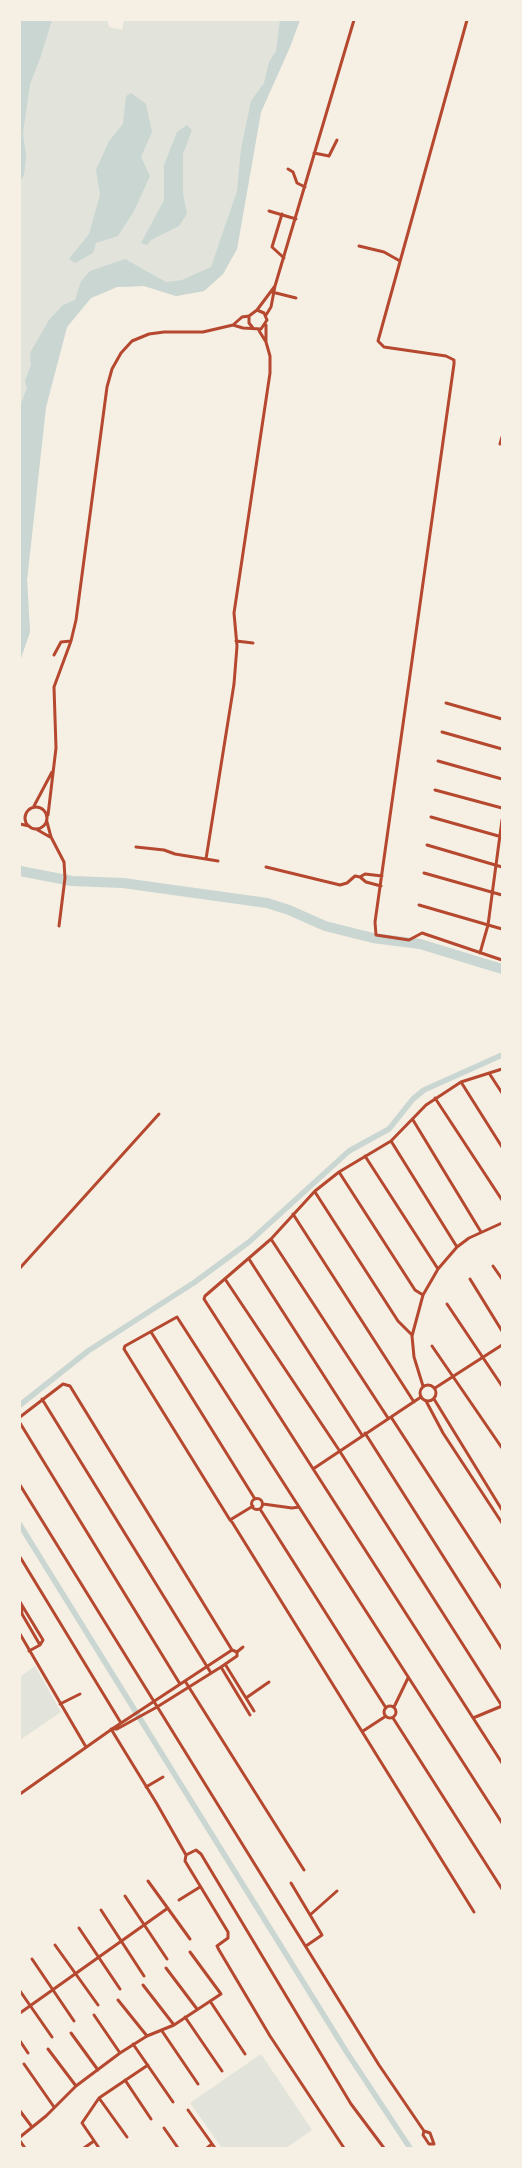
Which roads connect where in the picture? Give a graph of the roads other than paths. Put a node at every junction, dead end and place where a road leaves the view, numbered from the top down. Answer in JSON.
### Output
{"nodes":[{"id":1,"x":354,"y":20,"type":"edge"},
{"id":2,"x":467,"y":20,"type":"edge"},
{"id":3,"x":337,"y":140,"type":"dead end"},
{"id":4,"x":314,"y":153,"type":"junction"},
{"id":5,"x":288,"y":169,"type":"dead end"},
{"id":6,"x":305,"y":187,"type":"junction"},
{"id":7,"x":269,"y":211,"type":"dead end"},
{"id":8,"x":282,"y":214,"type":"junction"},
{"id":9,"x":296,"y":219,"type":"junction"},
{"id":10,"x":359,"y":246,"type":"dead end"},
{"id":11,"x":284,"y":258,"type":"junction"},
{"id":12,"x":400,"y":261,"type":"junction"},
{"id":13,"x":272,"y":292,"type":"junction"},
{"id":14,"x":296,"y":298,"type":"dead end"},
{"id":15,"x":257,"y":310,"type":"junction"},
{"id":16,"x":266,"y":315,"type":"junction"},
{"id":17,"x":249,"y":316,"type":"junction"},
{"id":18,"x":266,"y":324,"type":"junction"},
{"id":19,"x":232,"y":325,"type":"junction"},
{"id":20,"x":253,"y":328,"type":"junction"},
{"id":21,"x":258,"y":329,"type":"junction"},
{"id":22,"x":266,"y":342,"type":"junction"},
{"id":23,"x":502,"y":437,"type":"edge"},
{"id":24,"x":500,"y":444,"type":"dead end"},
{"id":25,"x":72,"y":641,"type":"junction"},
{"id":26,"x":236,"y":641,"type":"junction"},
{"id":27,"x":253,"y":643,"type":"dead end"},
{"id":28,"x":54,"y":655,"type":"dead end"},
{"id":29,"x":446,"y":703,"type":"dead end"},
{"id":30,"x":502,"y":720,"type":"edge"},
{"id":31,"x":442,"y":732,"type":"dead end"},
{"id":32,"x":502,"y":749,"type":"edge"},
{"id":33,"x":438,"y":761,"type":"dead end"},
{"id":34,"x":54,"y":768,"type":"junction"},
{"id":35,"x":502,"y":779,"type":"edge"},
{"id":36,"x":435,"y":790,"type":"dead end"},
{"id":37,"x":33,"y":806,"type":"junction"},
{"id":38,"x":502,"y":808,"type":"edge"},
{"id":39,"x":27,"y":811,"type":"junction"},
{"id":40,"x":20,"y":814,"type":"edge"},
{"id":41,"x":48,"y":815,"type":"junction"},
{"id":42,"x":431,"y":817,"type":"dead end"},
{"id":43,"x":502,"y":820,"type":"edge"},
{"id":44,"x":47,"y":822,"type":"junction"},
{"id":45,"x":20,"y":824,"type":"edge"},
{"id":46,"x":29,"y":827,"type":"junction"},
{"id":47,"x":36,"y":829,"type":"junction"},
{"id":48,"x":51,"y":837,"type":"junction"},
{"id":49,"x":501,"y":837,"type":"edge"},
{"id":50,"x":428,"y":845,"type":"dead end"},
{"id":51,"x":136,"y":847,"type":"dead end"},
{"id":52,"x":206,"y":859,"type":"junction"},
{"id":53,"x":218,"y":861,"type":"dead end"},
{"id":54,"x":496,"y":865,"type":"junction"},
{"id":55,"x":502,"y":866,"type":"edge"},
{"id":56,"x":266,"y":867,"type":"dead end"},
{"id":57,"x":424,"y":873,"type":"dead end"},
{"id":58,"x":382,"y":876,"type":"junction"},
{"id":59,"x":360,"y":877,"type":"junction"},
{"id":60,"x":381,"y":886,"type":"junction"},
{"id":61,"x":492,"y":892,"type":"junction"},
{"id":62,"x":502,"y":895,"type":"edge"},
{"id":63,"x":419,"y":905,"type":"dead end"},
{"id":64,"x":488,"y":925,"type":"junction"},
{"id":65,"x":59,"y":926,"type":"dead end"},
{"id":66,"x":502,"y":928,"type":"edge"},
{"id":67,"x":480,"y":953,"type":"junction"},
{"id":68,"x":502,"y":960,"type":"edge"},
{"id":69,"x":502,"y":1069,"type":"edge"},
{"id":70,"x":489,"y":1073,"type":"junction"},
{"id":71,"x":461,"y":1082,"type":"junction"},
{"id":72,"x":502,"y":1093,"type":"edge"},
{"id":73,"x":435,"y":1098,"type":"junction"},
{"id":74,"x":159,"y":1114,"type":"dead end"},
{"id":75,"x":413,"y":1120,"type":"junction"},
{"id":76,"x":391,"y":1141,"type":"junction"},
{"id":77,"x":502,"y":1147,"type":"edge"},
{"id":78,"x":365,"y":1156,"type":"junction"},
{"id":79,"x":339,"y":1172,"type":"junction"},
{"id":80,"x":315,"y":1191,"type":"junction"},
{"id":81,"x":502,"y":1200,"type":"edge"},
{"id":82,"x":293,"y":1214,"type":"junction"},
{"id":83,"x":502,"y":1224,"type":"edge"},
{"id":84,"x":481,"y":1232,"type":"junction"},
{"id":85,"x":272,"y":1239,"type":"junction"},
{"id":86,"x":457,"y":1247,"type":"junction"},
{"id":87,"x":249,"y":1259,"type":"junction"},
{"id":88,"x":493,"y":1266,"type":"dead end"},
{"id":89,"x":20,"y":1268,"type":"edge"},
{"id":90,"x":438,"y":1268,"type":"junction"},
{"id":91,"x":225,"y":1279,"type":"junction"},
{"id":92,"x":470,"y":1279,"type":"dead end"},
{"id":93,"x":502,"y":1279,"type":"edge"},
{"id":94,"x":423,"y":1295,"type":"junction"},
{"id":95,"x":447,"y":1304,"type":"dead end"},
{"id":96,"x":502,"y":1331,"type":"edge"},
{"id":97,"x":151,"y":1332,"type":"junction"},
{"id":98,"x":412,"y":1336,"type":"junction"},
{"id":99,"x":502,"y":1345,"type":"edge"},
{"id":100,"x":432,"y":1346,"type":"dead end"},
{"id":101,"x":482,"y":1358,"type":"junction"},
{"id":102,"x":454,"y":1377,"type":"junction"},
{"id":103,"x":423,"y":1386,"type":"junction"},
{"id":104,"x":502,"y":1386,"type":"edge"},
{"id":105,"x":435,"y":1388,"type":"junction"},
{"id":106,"x":421,"y":1397,"type":"junction"},
{"id":107,"x":434,"y":1398,"type":"junction"},
{"id":108,"x":42,"y":1399,"type":"junction"},
{"id":109,"x":426,"y":1401,"type":"junction"},
{"id":110,"x":414,"y":1402,"type":"junction"},
{"id":111,"x":20,"y":1417,"type":"edge"},
{"id":112,"x":389,"y":1418,"type":"junction"},
{"id":113,"x":20,"y":1423,"type":"edge"},
{"id":114,"x":364,"y":1434,"type":"junction"},
{"id":115,"x":502,"y":1448,"type":"edge"},
{"id":116,"x":339,"y":1450,"type":"junction"},
{"id":117,"x":312,"y":1469,"type":"junction"},
{"id":118,"x":20,"y":1485,"type":"edge"},
{"id":119,"x":255,"y":1499,"type":"junction"},
{"id":120,"x":263,"y":1504,"type":"junction"},
{"id":121,"x":253,"y":1506,"type":"junction"},
{"id":122,"x":299,"y":1507,"type":"junction"},
{"id":123,"x":260,"y":1509,"type":"junction"},
{"id":124,"x":502,"y":1509,"type":"edge"},
{"id":125,"x":495,"y":1512,"type":"junction"},
{"id":126,"x":230,"y":1520,"type":"junction"},
{"id":127,"x":502,"y":1523,"type":"edge"},
{"id":128,"x":20,"y":1557,"type":"edge"},
{"id":129,"x":502,"y":1588,"type":"edge"},
{"id":130,"x":21,"y":1603,"type":"edge"},
{"id":131,"x":20,"y":1634,"type":"edge"},
{"id":132,"x":243,"y":1647,"type":"dead end"},
{"id":133,"x":502,"y":1648,"type":"edge"},
{"id":134,"x":232,"y":1650,"type":"junction"},
{"id":135,"x":29,"y":1651,"type":"junction"},
{"id":136,"x":237,"y":1652,"type":"junction"},
{"id":137,"x":225,"y":1664,"type":"junction"},
{"id":138,"x":207,"y":1667,"type":"junction"},
{"id":139,"x":221,"y":1667,"type":"junction"},
{"id":140,"x":211,"y":1673,"type":"junction"},
{"id":141,"x":408,"y":1678,"type":"junction"},
{"id":142,"x":185,"y":1681,"type":"junction"},
{"id":143,"x":269,"y":1682,"type":"dead end"},
{"id":144,"x":180,"y":1684,"type":"junction"},
{"id":145,"x":189,"y":1687,"type":"junction"},
{"id":146,"x":80,"y":1694,"type":"dead end"},
{"id":147,"x":246,"y":1698,"type":"junction"},
{"id":148,"x":154,"y":1701,"type":"junction"},
{"id":149,"x":60,"y":1704,"type":"junction"},
{"id":150,"x":502,"y":1706,"type":"edge"},
{"id":151,"x":157,"y":1707,"type":"junction"},
{"id":152,"x":394,"y":1707,"type":"junction"},
{"id":153,"x":386,"y":1708,"type":"junction"},
{"id":154,"x":254,"y":1711,"type":"dead end"},
{"id":155,"x":250,"y":1715,"type":"dead end"},
{"id":156,"x":386,"y":1716,"type":"junction"},
{"id":157,"x":393,"y":1718,"type":"junction"},
{"id":158,"x":473,"y":1718,"type":"junction"},
{"id":159,"x":120,"y":1722,"type":"junction"},
{"id":160,"x":123,"y":1726,"type":"junction"},
{"id":161,"x":112,"y":1729,"type":"junction"},
{"id":162,"x":363,"y":1731,"type":"junction"},
{"id":163,"x":86,"y":1747,"type":"junction"},
{"id":164,"x":502,"y":1763,"type":"edge"},
{"id":165,"x":163,"y":1777,"type":"dead end"},
{"id":166,"x":146,"y":1787,"type":"junction"},
{"id":167,"x":20,"y":1794,"type":"edge"},
{"id":168,"x":502,"y":1823,"type":"edge"},
{"id":169,"x":186,"y":1855,"type":"junction"},
{"id":170,"x":304,"y":1870,"type":"dead end"},
{"id":171,"x":148,"y":1881,"type":"dead end"},
{"id":172,"x":291,"y":1883,"type":"dead end"},
{"id":173,"x":200,"y":1886,"type":"junction"},
{"id":174,"x":502,"y":1889,"type":"edge"},
{"id":175,"x":337,"y":1890,"type":"dead end"},
{"id":176,"x":124,"y":1896,"type":"dead end"},
{"id":177,"x":179,"y":1900,"type":"dead end"},
{"id":178,"x":168,"y":1908,"type":"junction"},
{"id":179,"x":101,"y":1910,"type":"dead end"},
{"id":180,"x":474,"y":1912,"type":"dead end"},
{"id":181,"x":310,"y":1915,"type":"junction"},
{"id":182,"x":144,"y":1925,"type":"junction"},
{"id":183,"x":79,"y":1928,"type":"dead end"},
{"id":184,"x":190,"y":1939,"type":"dead end"},
{"id":185,"x":121,"y":1941,"type":"junction"},
{"id":186,"x":55,"y":1944,"type":"dead end"},
{"id":187,"x":306,"y":1946,"type":"junction"},
{"id":188,"x":190,"y":1952,"type":"dead end"},
{"id":189,"x":98,"y":1957,"type":"junction"},
{"id":190,"x":32,"y":1959,"type":"dead end"},
{"id":191,"x":167,"y":1960,"type":"dead end"},
{"id":192,"x":166,"y":1968,"type":"dead end"},
{"id":193,"x":75,"y":1973,"type":"junction"},
{"id":194,"x":144,"y":1976,"type":"dead end"},
{"id":195,"x":143,"y":1985,"type":"dead end"},
{"id":196,"x":53,"y":1989,"type":"junction"},
{"id":197,"x":120,"y":1989,"type":"dead end"},
{"id":198,"x":20,"y":1991,"type":"edge"},
{"id":199,"x":118,"y":2000,"type":"dead end"},
{"id":200,"x":210,"y":2001,"type":"junction"},
{"id":201,"x":30,"y":2005,"type":"junction"},
{"id":202,"x":98,"y":2005,"type":"dead end"},
{"id":203,"x":197,"y":2010,"type":"junction"},
{"id":204,"x":20,"y":2013,"type":"edge"},
{"id":205,"x":94,"y":2015,"type":"dead end"},
{"id":206,"x":185,"y":2017,"type":"junction"},
{"id":207,"x":74,"y":2021,"type":"dead end"},
{"id":208,"x":174,"y":2025,"type":"junction"},
{"id":209,"x":162,"y":2031,"type":"junction"},
{"id":210,"x":71,"y":2033,"type":"dead end"},
{"id":211,"x":147,"y":2036,"type":"junction"},
{"id":212,"x":52,"y":2037,"type":"dead end"},
{"id":213,"x":20,"y":2041,"type":"edge"},
{"id":214,"x":134,"y":2044,"type":"junction"},
{"id":215,"x":48,"y":2049,"type":"dead end"},
{"id":216,"x":28,"y":2053,"type":"dead end"},
{"id":217,"x":120,"y":2053,"type":"junction"},
{"id":218,"x":245,"y":2054,"type":"dead end"},
{"id":219,"x":24,"y":2064,"type":"dead end"},
{"id":220,"x":148,"y":2065,"type":"junction"},
{"id":221,"x":98,"y":2070,"type":"junction"},
{"id":222,"x":222,"y":2071,"type":"dead end"},
{"id":223,"x":126,"y":2080,"type":"junction"},
{"id":224,"x":198,"y":2084,"type":"dead end"},
{"id":225,"x":76,"y":2086,"type":"junction"},
{"id":226,"x":99,"y":2098,"type":"junction"},
{"id":227,"x":173,"y":2102,"type":"dead end"},
{"id":228,"x":54,"y":2107,"type":"junction"},
{"id":229,"x":188,"y":2110,"type":"dead end"},
{"id":230,"x":20,"y":2111,"type":"edge"},
{"id":231,"x":151,"y":2119,"type":"dead end"},
{"id":232,"x":32,"y":2127,"type":"junction"},
{"id":233,"x":164,"y":2128,"type":"dead end"},
{"id":234,"x":424,"y":2131,"type":"junction"},
{"id":235,"x":127,"y":2136,"type":"dead end"},
{"id":236,"x":20,"y":2137,"type":"edge"},
{"id":237,"x":20,"y":2141,"type":"edge"},
{"id":238,"x":94,"y":2141,"type":"junction"},
{"id":239,"x":214,"y":2146,"type":"edge"},
{"id":240,"x":25,"y":2148,"type":"edge"},
{"id":241,"x":84,"y":2148,"type":"edge"},
{"id":242,"x":99,"y":2148,"type":"edge"},
{"id":243,"x":178,"y":2148,"type":"edge"},
{"id":244,"x":207,"y":2148,"type":"edge"},
{"id":245,"x":344,"y":2148,"type":"edge"},
{"id":246,"x":384,"y":2148,"type":"edge"}],
"edges":[{"from":1,"to":4,"type":"street"},
{"from":2,"to":12,"type":"street"},
{"from":3,"to":4,"type":"street"},
{"from":4,"to":6,"type":"street"},
{"from":5,"to":6,"type":"street"},
{"from":6,"to":9,"type":"street"},
{"from":7,"to":8,"type":"street"},
{"from":8,"to":9,"type":"street"},
{"from":8,"to":11,"type":"street"},
{"from":9,"to":11,"type":"street"},
{"from":10,"to":12,"type":"street"},
{"from":11,"to":13,"type":"street"},
{"from":12,"to":58,"type":"street"},
{"from":13,"to":14,"type":"street"},
{"from":13,"to":15,"type":"street"},
{"from":13,"to":16,"type":"street"},
{"from":15,"to":16,"type":"street"},
{"from":15,"to":17,"type":"street"},
{"from":16,"to":18,"type":"street"},
{"from":17,"to":19,"type":"street"},
{"from":17,"to":20,"type":"street"},
{"from":18,"to":21,"type":"street"},
{"from":18,"to":22,"type":"street"},
{"from":19,"to":20,"type":"street"},
{"from":19,"to":25,"type":"street"},
{"from":20,"to":21,"type":"street"},
{"from":21,"to":22,"type":"street"},
{"from":22,"to":26,"type":"street"},
{"from":23,"to":24,"type":"street"},
{"from":25,"to":28,"type":"street"},
{"from":25,"to":34,"type":"street"},
{"from":26,"to":27,"type":"street"},
{"from":26,"to":52,"type":"street"},
{"from":29,"to":30,"type":"street"},
{"from":31,"to":32,"type":"street"},
{"from":33,"to":35,"type":"street"},
{"from":34,"to":37,"type":"street"},
{"from":34,"to":41,"type":"street"},
{"from":36,"to":38,"type":"street"},
{"from":37,"to":39,"type":"street"},
{"from":37,"to":41,"type":"street"},
{"from":39,"to":40,"type":"street"},
{"from":39,"to":46,"type":"street"},
{"from":41,"to":44,"type":"street"},
{"from":42,"to":49,"type":"street"},
{"from":43,"to":49,"type":"street"},
{"from":44,"to":47,"type":"street"},
{"from":44,"to":48,"type":"street"},
{"from":45,"to":46,"type":"street"},
{"from":46,"to":47,"type":"street"},
{"from":47,"to":48,"type":"street"},
{"from":48,"to":65,"type":"street"},
{"from":49,"to":54,"type":"street"},
{"from":50,"to":54,"type":"street"},
{"from":51,"to":52,"type":"street"},
{"from":52,"to":53,"type":"street"},
{"from":54,"to":55,"type":"street"},
{"from":54,"to":61,"type":"street"},
{"from":56,"to":59,"type":"street"},
{"from":57,"to":61,"type":"street"},
{"from":58,"to":59,"type":"street"},
{"from":58,"to":60,"type":"street"},
{"from":59,"to":60,"type":"street"},
{"from":60,"to":67,"type":"street"},
{"from":61,"to":62,"type":"street"},
{"from":61,"to":64,"type":"street"},
{"from":63,"to":64,"type":"street"},
{"from":64,"to":66,"type":"street"},
{"from":64,"to":67,"type":"street"},
{"from":67,"to":68,"type":"street"},
{"from":69,"to":70,"type":"street"},
{"from":70,"to":71,"type":"street"},
{"from":70,"to":72,"type":"street"},
{"from":71,"to":73,"type":"street"},
{"from":71,"to":77,"type":"street"},
{"from":73,"to":75,"type":"street"},
{"from":73,"to":81,"type":"street"},
{"from":74,"to":89,"type":"street"},
{"from":75,"to":76,"type":"street"},
{"from":75,"to":84,"type":"street"},
{"from":76,"to":78,"type":"street"},
{"from":76,"to":86,"type":"street"},
{"from":78,"to":79,"type":"street"},
{"from":78,"to":90,"type":"street"},
{"from":79,"to":80,"type":"street"},
{"from":79,"to":94,"type":"street"},
{"from":80,"to":82,"type":"street"},
{"from":80,"to":98,"type":"street"},
{"from":82,"to":85,"type":"street"},
{"from":82,"to":110,"type":"street"},
{"from":83,"to":84,"type":"street"},
{"from":84,"to":86,"type":"street"},
{"from":85,"to":87,"type":"street"},
{"from":85,"to":112,"type":"street"},
{"from":86,"to":90,"type":"street"},
{"from":87,"to":91,"type":"street"},
{"from":87,"to":114,"type":"street"},
{"from":88,"to":93,"type":"street"},
{"from":90,"to":94,"type":"street"},
{"from":91,"to":116,"type":"street"},
{"from":91,"to":117,"type":"street"},
{"from":92,"to":96,"type":"street"},
{"from":94,"to":98,"type":"street"},
{"from":95,"to":101,"type":"street"},
{"from":97,"to":119,"type":"street"},
{"from":97,"to":122,"type":"street"},
{"from":97,"to":126,"type":"street"},
{"from":98,"to":103,"type":"street"},
{"from":99,"to":101,"type":"street"},
{"from":100,"to":102,"type":"street"},
{"from":101,"to":102,"type":"street"},
{"from":101,"to":104,"type":"street"},
{"from":102,"to":105,"type":"street"},
{"from":102,"to":115,"type":"street"},
{"from":103,"to":105,"type":"street"},
{"from":103,"to":106,"type":"street"},
{"from":105,"to":107,"type":"street"},
{"from":106,"to":109,"type":"street"},
{"from":106,"to":110,"type":"street"},
{"from":107,"to":109,"type":"street"},
{"from":107,"to":124,"type":"street"},
{"from":108,"to":111,"type":"street"},
{"from":108,"to":134,"type":"street"},
{"from":108,"to":138,"type":"street"},
{"from":109,"to":125,"type":"street"},
{"from":110,"to":112,"type":"street"},
{"from":112,"to":114,"type":"street"},
{"from":112,"to":129,"type":"street"},
{"from":113,"to":144,"type":"street"},
{"from":114,"to":116,"type":"street"},
{"from":114,"to":133,"type":"street"},
{"from":116,"to":117,"type":"street"},
{"from":116,"to":150,"type":"street"},
{"from":117,"to":158,"type":"street"},
{"from":118,"to":148,"type":"street"},
{"from":119,"to":120,"type":"street"},
{"from":119,"to":121,"type":"street"},
{"from":120,"to":122,"type":"street"},
{"from":120,"to":123,"type":"street"},
{"from":121,"to":123,"type":"street"},
{"from":121,"to":126,"type":"street"},
{"from":122,"to":141,"type":"street"},
{"from":123,"to":153,"type":"street"},
{"from":124,"to":125,"type":"street"},
{"from":125,"to":127,"type":"street"},
{"from":126,"to":162,"type":"street"},
{"from":128,"to":159,"type":"street"},
{"from":130,"to":135,"type":"street"},
{"from":131,"to":135,"type":"street"},
{"from":132,"to":136,"type":"street"},
{"from":134,"to":136,"type":"street"},
{"from":134,"to":138,"type":"street"},
{"from":135,"to":149,"type":"street"},
{"from":136,"to":137,"type":"street"},
{"from":137,"to":139,"type":"street"},
{"from":137,"to":147,"type":"street"},
{"from":138,"to":140,"type":"street"},
{"from":138,"to":142,"type":"street"},
{"from":139,"to":140,"type":"street"},
{"from":139,"to":155,"type":"street"},
{"from":140,"to":145,"type":"street"},
{"from":141,"to":152,"type":"street"},
{"from":141,"to":168,"type":"street"},
{"from":142,"to":144,"type":"street"},
{"from":142,"to":145,"type":"street"},
{"from":143,"to":147,"type":"street"},
{"from":144,"to":148,"type":"street"},
{"from":145,"to":151,"type":"street"},
{"from":145,"to":170,"type":"street"},
{"from":146,"to":149,"type":"street"},
{"from":147,"to":154,"type":"street"},
{"from":148,"to":151,"type":"street"},
{"from":148,"to":159,"type":"street"},
{"from":149,"to":163,"type":"street"},
{"from":150,"to":158,"type":"street"},
{"from":151,"to":160,"type":"street"},
{"from":151,"to":187,"type":"street"},
{"from":152,"to":153,"type":"street"},
{"from":152,"to":157,"type":"street"},
{"from":153,"to":156,"type":"street"},
{"from":156,"to":157,"type":"street"},
{"from":156,"to":162,"type":"street"},
{"from":157,"to":174,"type":"street"},
{"from":158,"to":164,"type":"street"},
{"from":159,"to":160,"type":"street"},
{"from":159,"to":161,"type":"street"},
{"from":160,"to":161,"type":"street"},
{"from":161,"to":163,"type":"street"},
{"from":161,"to":166,"type":"street"},
{"from":162,"to":180,"type":"street"},
{"from":163,"to":167,"type":"street"},
{"from":165,"to":166,"type":"street"},
{"from":166,"to":169,"type":"street"},
{"from":169,"to":173,"type":"street"},
{"from":169,"to":246,"type":"street"},
{"from":171,"to":178,"type":"street"},
{"from":172,"to":181,"type":"street"},
{"from":173,"to":177,"type":"street"},
{"from":173,"to":245,"type":"street"},
{"from":175,"to":181,"type":"street"},
{"from":176,"to":182,"type":"street"},
{"from":178,"to":182,"type":"street"},
{"from":178,"to":184,"type":"street"},
{"from":179,"to":185,"type":"street"},
{"from":181,"to":187,"type":"street"},
{"from":182,"to":185,"type":"street"},
{"from":182,"to":191,"type":"street"},
{"from":183,"to":189,"type":"street"},
{"from":185,"to":189,"type":"street"},
{"from":185,"to":194,"type":"street"},
{"from":186,"to":193,"type":"street"},
{"from":187,"to":234,"type":"street"},
{"from":188,"to":200,"type":"street"},
{"from":189,"to":193,"type":"street"},
{"from":189,"to":197,"type":"street"},
{"from":190,"to":196,"type":"street"},
{"from":192,"to":203,"type":"street"},
{"from":193,"to":196,"type":"street"},
{"from":193,"to":202,"type":"street"},
{"from":195,"to":208,"type":"street"},
{"from":196,"to":201,"type":"street"},
{"from":196,"to":207,"type":"street"},
{"from":198,"to":201,"type":"street"},
{"from":199,"to":211,"type":"street"},
{"from":200,"to":203,"type":"street"},
{"from":200,"to":218,"type":"street"},
{"from":201,"to":204,"type":"street"},
{"from":201,"to":212,"type":"street"},
{"from":203,"to":206,"type":"street"},
{"from":205,"to":217,"type":"street"},
{"from":206,"to":208,"type":"street"},
{"from":206,"to":222,"type":"street"},
{"from":208,"to":209,"type":"street"},
{"from":209,"to":211,"type":"street"},
{"from":209,"to":224,"type":"street"},
{"from":210,"to":221,"type":"street"},
{"from":211,"to":214,"type":"street"},
{"from":213,"to":216,"type":"street"},
{"from":214,"to":217,"type":"street"},
{"from":214,"to":220,"type":"street"},
{"from":215,"to":225,"type":"street"},
{"from":217,"to":221,"type":"street"},
{"from":219,"to":228,"type":"street"},
{"from":220,"to":223,"type":"street"},
{"from":220,"to":227,"type":"street"},
{"from":221,"to":225,"type":"street"},
{"from":223,"to":226,"type":"street"},
{"from":223,"to":231,"type":"street"},
{"from":225,"to":228,"type":"street"},
{"from":226,"to":235,"type":"street"},
{"from":226,"to":238,"type":"street"},
{"from":228,"to":232,"type":"street"},
{"from":229,"to":239,"type":"street"},
{"from":230,"to":232,"type":"street"},
{"from":232,"to":236,"type":"street"},
{"from":233,"to":243,"type":"street"},
{"from":234,"to":234,"type":"street"},
{"from":237,"to":240,"type":"street"},
{"from":238,"to":241,"type":"street"},
{"from":238,"to":242,"type":"street"},
{"from":239,"to":244,"type":"street"}]}
